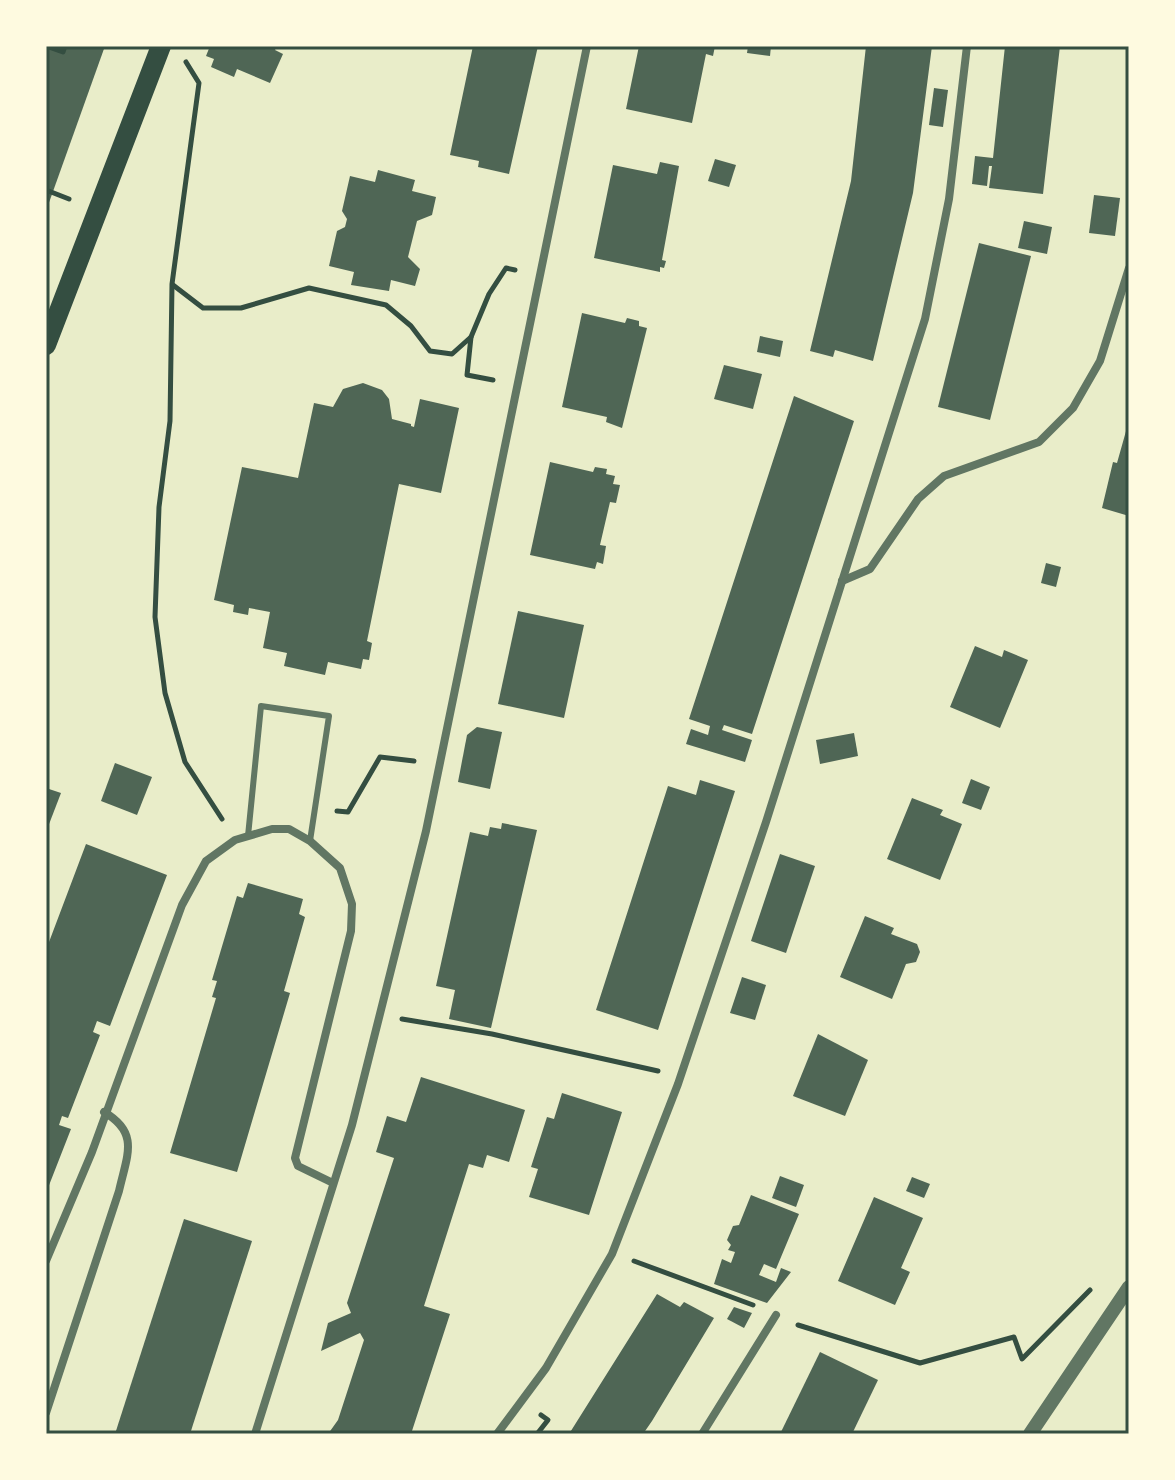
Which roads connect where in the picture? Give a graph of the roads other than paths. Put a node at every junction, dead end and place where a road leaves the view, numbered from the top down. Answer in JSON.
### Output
{"nodes":[{"id":1,"x":161,"y":46,"type":"edge"},
{"id":2,"x":587,"y":46,"type":"edge"},
{"id":3,"x":967,"y":46,"type":"edge"},
{"id":4,"x":1129,"y":268,"type":"edge"},
{"id":5,"x":46,"y":345,"type":"edge"},
{"id":6,"x":842,"y":581,"type":"junction"},
{"id":7,"x":248,"y":836,"type":"junction"},
{"id":8,"x":310,"y":841,"type":"junction"},
{"id":9,"x":104,"y":1112,"type":"junction"},
{"id":10,"x":333,"y":1183,"type":"junction"},
{"id":11,"x":46,"y":1261,"type":"edge"},
{"id":12,"x":1129,"y":1287,"type":"edge"},
{"id":13,"x":776,"y":1315,"type":"road end"},
{"id":14,"x":46,"y":1413,"type":"edge"},
{"id":15,"x":255,"y":1434,"type":"edge"},
{"id":16,"x":497,"y":1434,"type":"edge"},
{"id":17,"x":702,"y":1434,"type":"edge"},
{"id":18,"x":1030,"y":1434,"type":"edge"}],
"edges":[{"from":1,"to":5,"type":"main road"},
{"from":2,"to":10,"type":"street"},
{"from":3,"to":6,"type":"street"},
{"from":4,"to":6,"type":"street"},
{"from":6,"to":16,"type":"street"},
{"from":7,"to":8,"type":"street"},
{"from":7,"to":8,"type":"lane"},
{"from":7,"to":9,"type":"street"},
{"from":8,"to":10,"type":"street"},
{"from":9,"to":11,"type":"street"},
{"from":9,"to":14,"type":"street"},
{"from":10,"to":15,"type":"street"},
{"from":12,"to":18,"type":"street"},
{"from":13,"to":17,"type":"street"}]}
